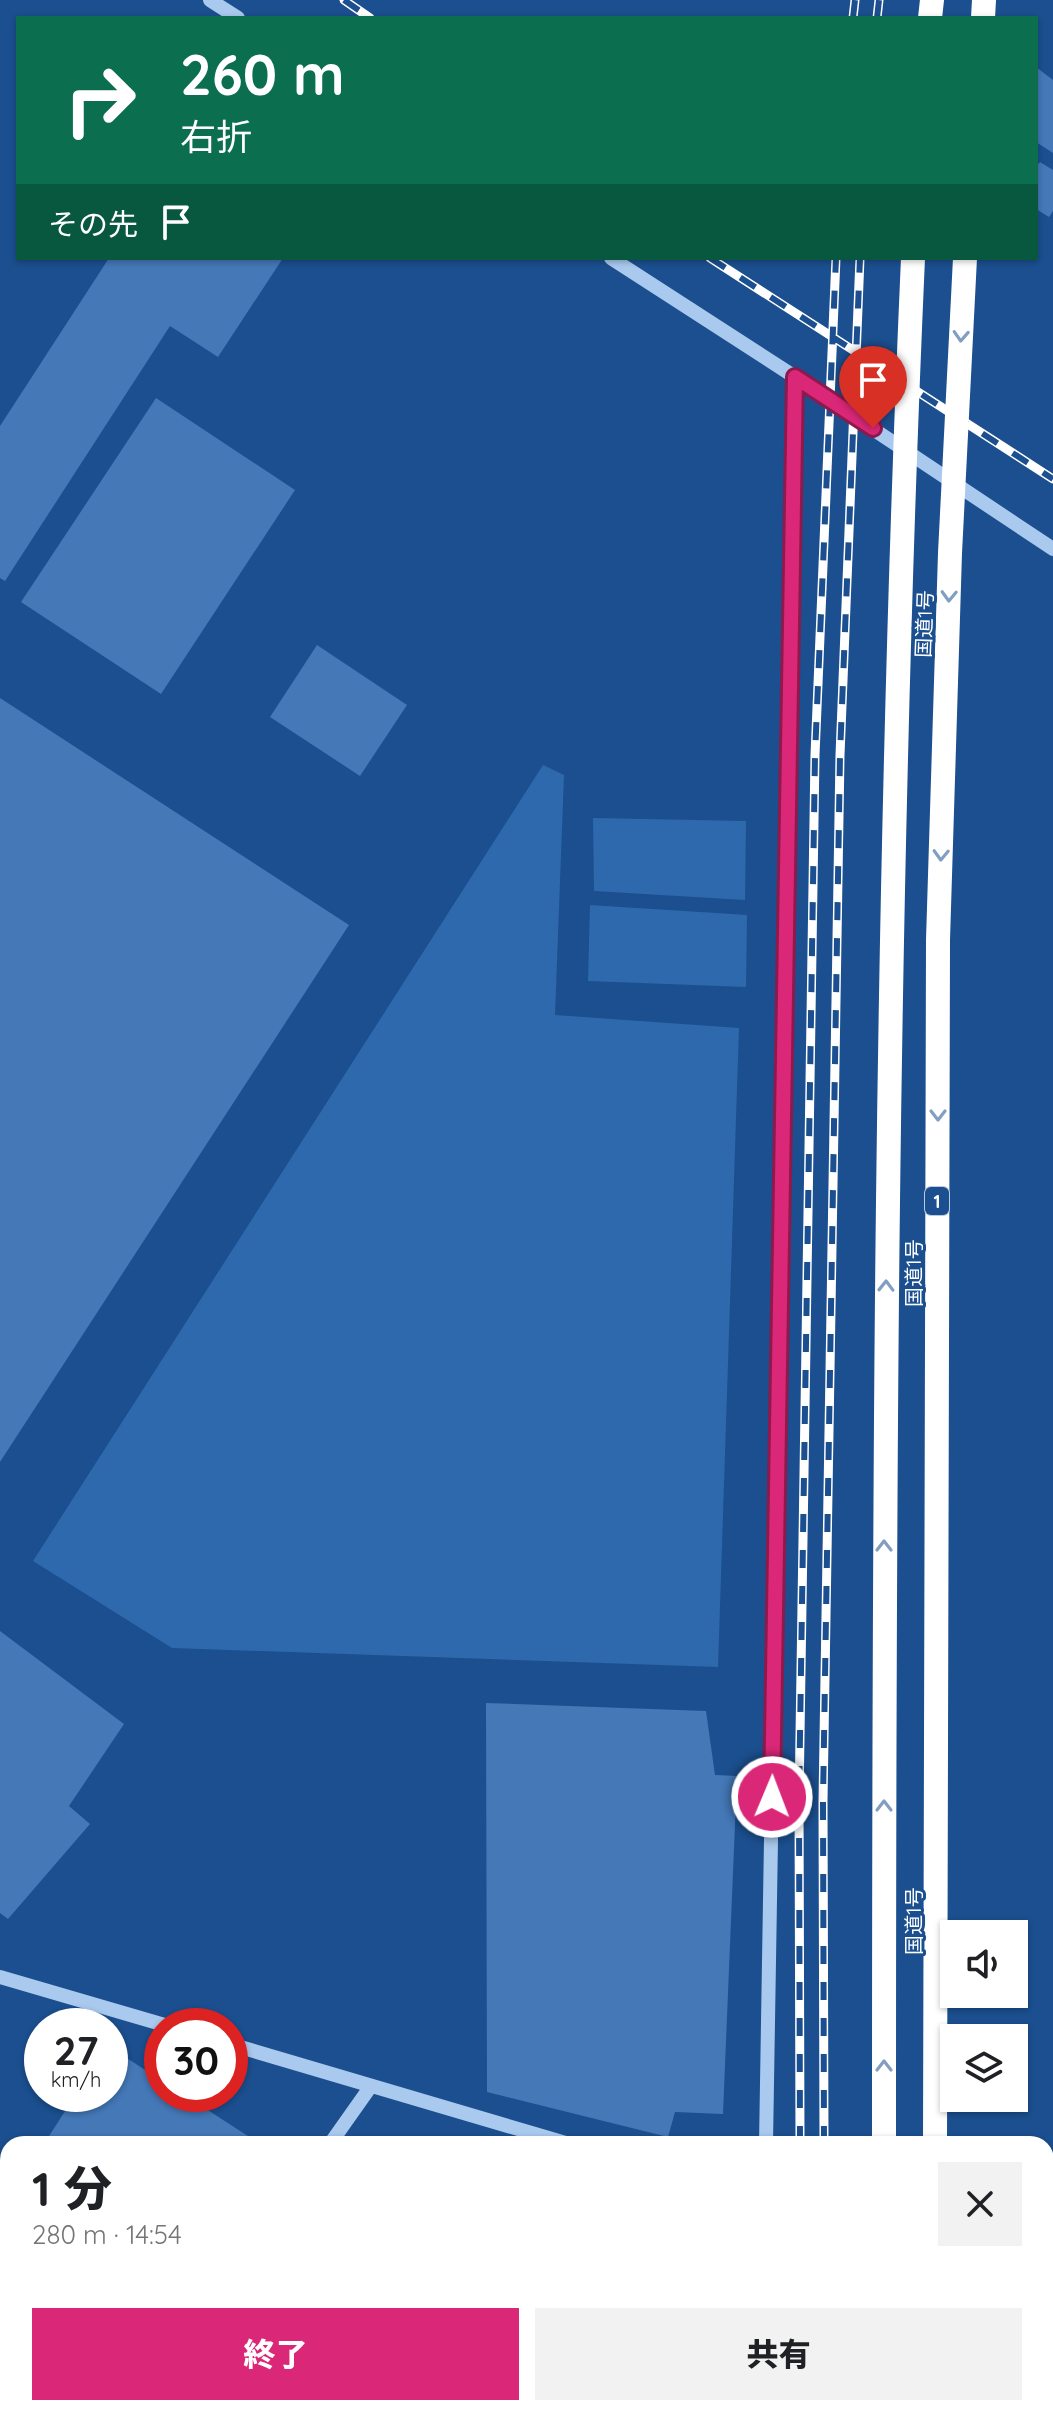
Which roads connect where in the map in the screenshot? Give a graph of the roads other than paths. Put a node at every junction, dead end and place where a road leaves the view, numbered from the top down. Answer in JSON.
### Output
{"nodes":[{"id":1,"x":210,"y":0,"type":"edge"},
{"id":2,"x":235,"y":16,"type":"edge"},
{"id":3,"x":614,"y":260,"type":"edge"},
{"id":4,"x":913,"y":260,"type":"edge"},
{"id":5,"x":965,"y":260,"type":"edge"},
{"id":6,"x":795,"y":377,"type":"junction"},
{"id":7,"x":1053,"y":549,"type":"edge"},
{"id":8,"x":0,"y":1977,"type":"edge"},
{"id":9,"x":144,"y":2019,"type":"edge"},
{"id":10,"x":248,"y":2049,"type":"edge"},
{"id":11,"x":371,"y":2086,"type":"junction"},
{"id":12,"x":336,"y":2136,"type":"edge"},
{"id":13,"x":542,"y":2136,"type":"edge"},
{"id":14,"x":766,"y":2136,"type":"edge"},
{"id":15,"x":884,"y":2136,"type":"edge"},
{"id":16,"x":935,"y":2136,"type":"edge"}],
"edges":[{"from":1,"to":2,"type":"street"},
{"from":3,"to":6,"type":"street"},
{"from":15,"to":4,"type":"highway","name":"国道1号","one_way":true,"bridge":true},
{"from":5,"to":16,"type":"highway","name":"国道1号","number":"1","one_way":true,"bridge":true},
{"from":6,"to":7,"type":"street"},
{"from":6,"to":14,"type":"street"},
{"from":8,"to":9,"type":"street"},
{"from":10,"to":11,"type":"street"},
{"from":11,"to":12,"type":"street"},
{"from":11,"to":13,"type":"street"}]}
